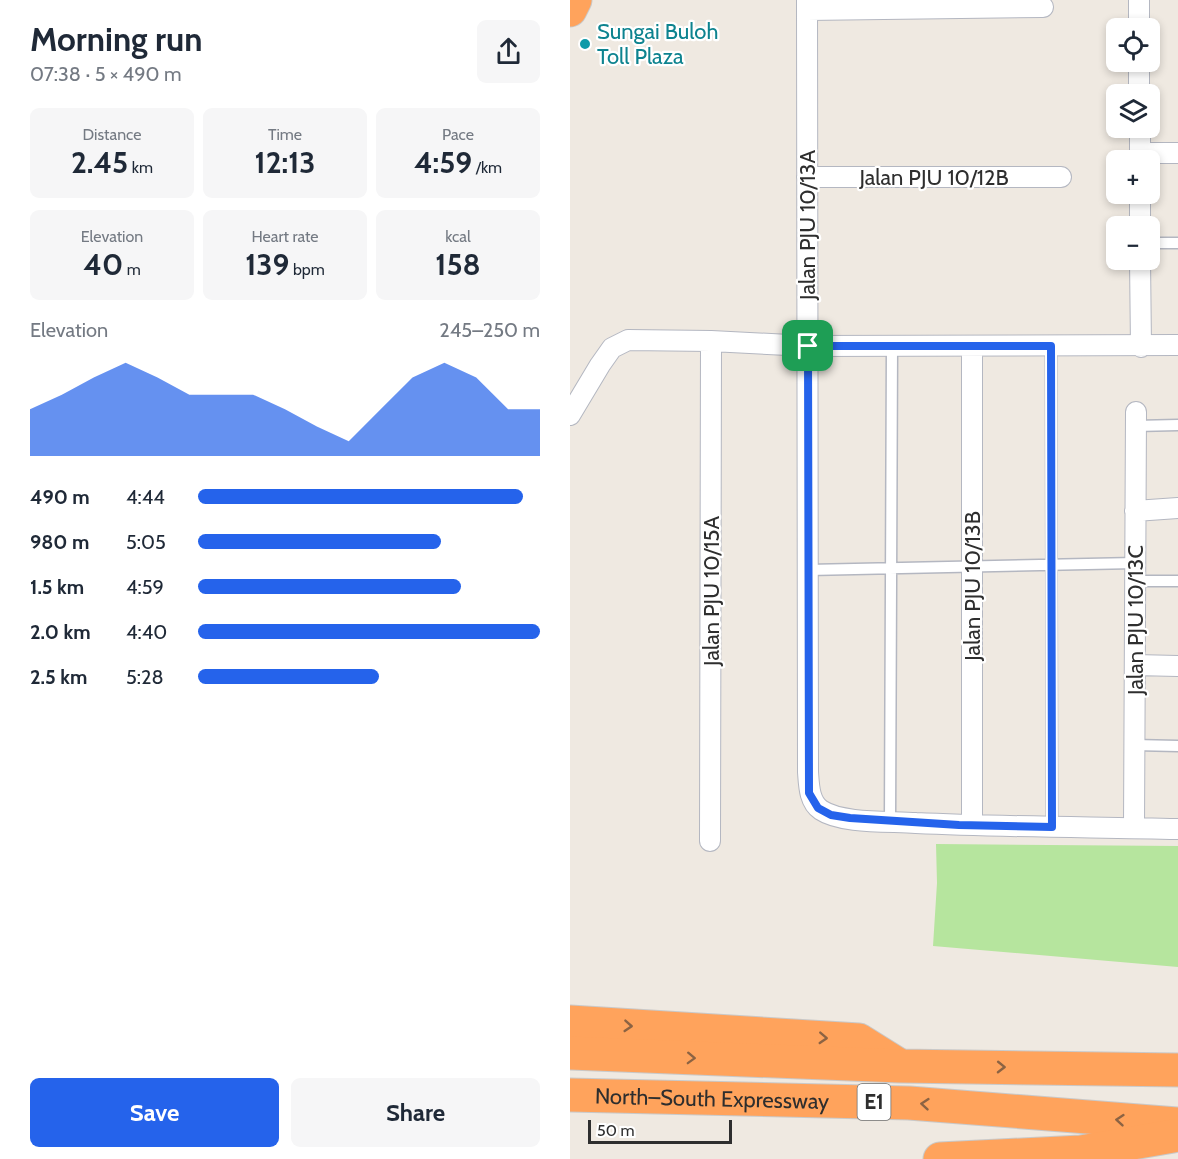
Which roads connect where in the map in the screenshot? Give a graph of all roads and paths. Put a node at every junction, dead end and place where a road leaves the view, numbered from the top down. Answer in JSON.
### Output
{"nodes":[{"id":1,"x":575,"y":0,"type":"edge"},
{"id":2,"x":1139,"y":0,"type":"edge"},
{"id":3,"x":807,"y":5,"type":"edge"},
{"id":4,"x":1043,"y":7,"type":"dead end"},
{"id":5,"x":570,"y":10,"type":"edge"},
{"id":6,"x":1139,"y":18,"type":"edge"},
{"id":7,"x":1178,"y":153,"type":"edge"},
{"id":8,"x":1160,"y":155,"type":"edge"},
{"id":9,"x":807,"y":177,"type":"junction"},
{"id":10,"x":1060,"y":177,"type":"dead end"},
{"id":11,"x":1160,"y":243,"type":"edge"},
{"id":12,"x":1178,"y":243,"type":"edge"},
{"id":13,"x":1140,"y":270,"type":"edge"},
{"id":14,"x":711,"y":341,"type":"junction"},
{"id":15,"x":1178,"y":345,"type":"edge"},
{"id":16,"x":808,"y":346,"type":"junction"},
{"id":17,"x":892,"y":346,"type":"junction"},
{"id":18,"x":972,"y":346,"type":"junction"},
{"id":19,"x":1051,"y":346,"type":"junction"},
{"id":20,"x":1141,"y":347,"type":"junction"},
{"id":21,"x":570,"y":415,"type":"edge"},
{"id":22,"x":1135,"y":419,"type":"joint"},
{"id":23,"x":1178,"y":425,"type":"edge"},
{"id":24,"x":1178,"y":508,"type":"edge"},
{"id":25,"x":1135,"y":511,"type":"junction"},
{"id":26,"x":1052,"y":565,"type":"junction"},
{"id":27,"x":972,"y":567,"type":"junction"},
{"id":28,"x":891,"y":568,"type":"junction"},
{"id":29,"x":808,"y":570,"type":"junction"},
{"id":30,"x":1135,"y":572,"type":"junction"},
{"id":31,"x":1178,"y":581,"type":"edge"},
{"id":32,"x":1135,"y":665,"type":"junction"},
{"id":33,"x":1178,"y":666,"type":"edge"},
{"id":34,"x":1134,"y":746,"type":"junction"},
{"id":35,"x":1178,"y":746,"type":"edge"},
{"id":36,"x":890,"y":822,"type":"junction"},
{"id":37,"x":972,"y":825,"type":"junction"},
{"id":38,"x":1052,"y":827,"type":"junction"},
{"id":39,"x":1134,"y":828,"type":"junction"},
{"id":40,"x":1178,"y":829,"type":"edge"},
{"id":41,"x":710,"y":841,"type":"dead end"},
{"id":42,"x":570,"y":1022,"type":"edge"},
{"id":43,"x":570,"y":1053,"type":"edge"},
{"id":44,"x":900,"y":1066,"type":"junction"},
{"id":45,"x":1178,"y":1070,"type":"edge"},
{"id":46,"x":570,"y":1095,"type":"edge"},
{"id":47,"x":1178,"y":1124,"type":"edge"},
{"id":48,"x":1178,"y":1135,"type":"edge"},
{"id":49,"x":940,"y":1159,"type":"edge"}],
"edges":[{"from":1,"to":5,"type":"highway"},
{"from":2,"to":6,"type":"street"},
{"from":3,"to":4,"type":"street"},
{"from":3,"to":9,"type":"street","name":"Jalan PJU 10/13A"},
{"from":7,"to":8,"type":"street"},
{"from":9,"to":10,"type":"street","name":"Jalan PJU 10/12B"},
{"from":9,"to":16,"type":"street","name":"Jalan PJU 10/13A"},
{"from":11,"to":12,"type":"lane"},
{"from":13,"to":20,"type":"street"},
{"from":14,"to":16,"type":"street"},
{"from":14,"to":21,"type":"street"},
{"from":14,"to":41,"type":"street","name":"Jalan PJU 10/15A"},
{"from":15,"to":20,"type":"street"},
{"from":16,"to":17,"type":"street"},
{"from":16,"to":29,"type":"street","name":"Jalan PJU 10/13A"},
{"from":17,"to":18,"type":"street"},
{"from":17,"to":28,"type":"lane"},
{"from":18,"to":19,"type":"street"},
{"from":18,"to":27,"type":"street","name":"Jalan PJU 10/13B"},
{"from":19,"to":20,"type":"street"},
{"from":19,"to":26,"type":"lane"},
{"from":22,"to":23,"type":"lane"},
{"from":22,"to":25,"type":"street","name":"Jalan PJU 10/13C"},
{"from":24,"to":25,"type":"street"},
{"from":25,"to":30,"type":"street","name":"Jalan PJU 10/13C"},
{"from":26,"to":27,"type":"lane"},
{"from":26,"to":30,"type":"lane"},
{"from":26,"to":38,"type":"lane"},
{"from":27,"to":28,"type":"lane"},
{"from":27,"to":37,"type":"street","name":"Jalan PJU 10/13B"},
{"from":28,"to":29,"type":"lane"},
{"from":28,"to":36,"type":"lane"},
{"from":29,"to":36,"type":"street","name":"Jalan PJU 10/13A"},
{"from":30,"to":31,"type":"lane"},
{"from":30,"to":32,"type":"street","name":"Jalan PJU 10/13C"},
{"from":32,"to":33,"type":"street"},
{"from":32,"to":34,"type":"street","name":"Jalan PJU 10/13C"},
{"from":34,"to":35,"type":"lane"},
{"from":34,"to":39,"type":"street","name":"Jalan PJU 10/13C"},
{"from":36,"to":37,"type":"street"},
{"from":37,"to":38,"type":"street"},
{"from":38,"to":39,"type":"street"},
{"from":39,"to":40,"type":"street"},
{"from":42,"to":44,"type":"highway","one_way":true},
{"from":43,"to":44,"type":"highway","name":"North–South Expressway","number":"E1","one_way":true},
{"from":44,"to":45,"type":"highway","name":"North–South Expressway","number":"E1","one_way":true},
{"from":47,"to":46,"type":"highway","name":"North–South Expressway","number":"E1","one_way":true},
{"from":48,"to":49,"type":"highway"}]}
